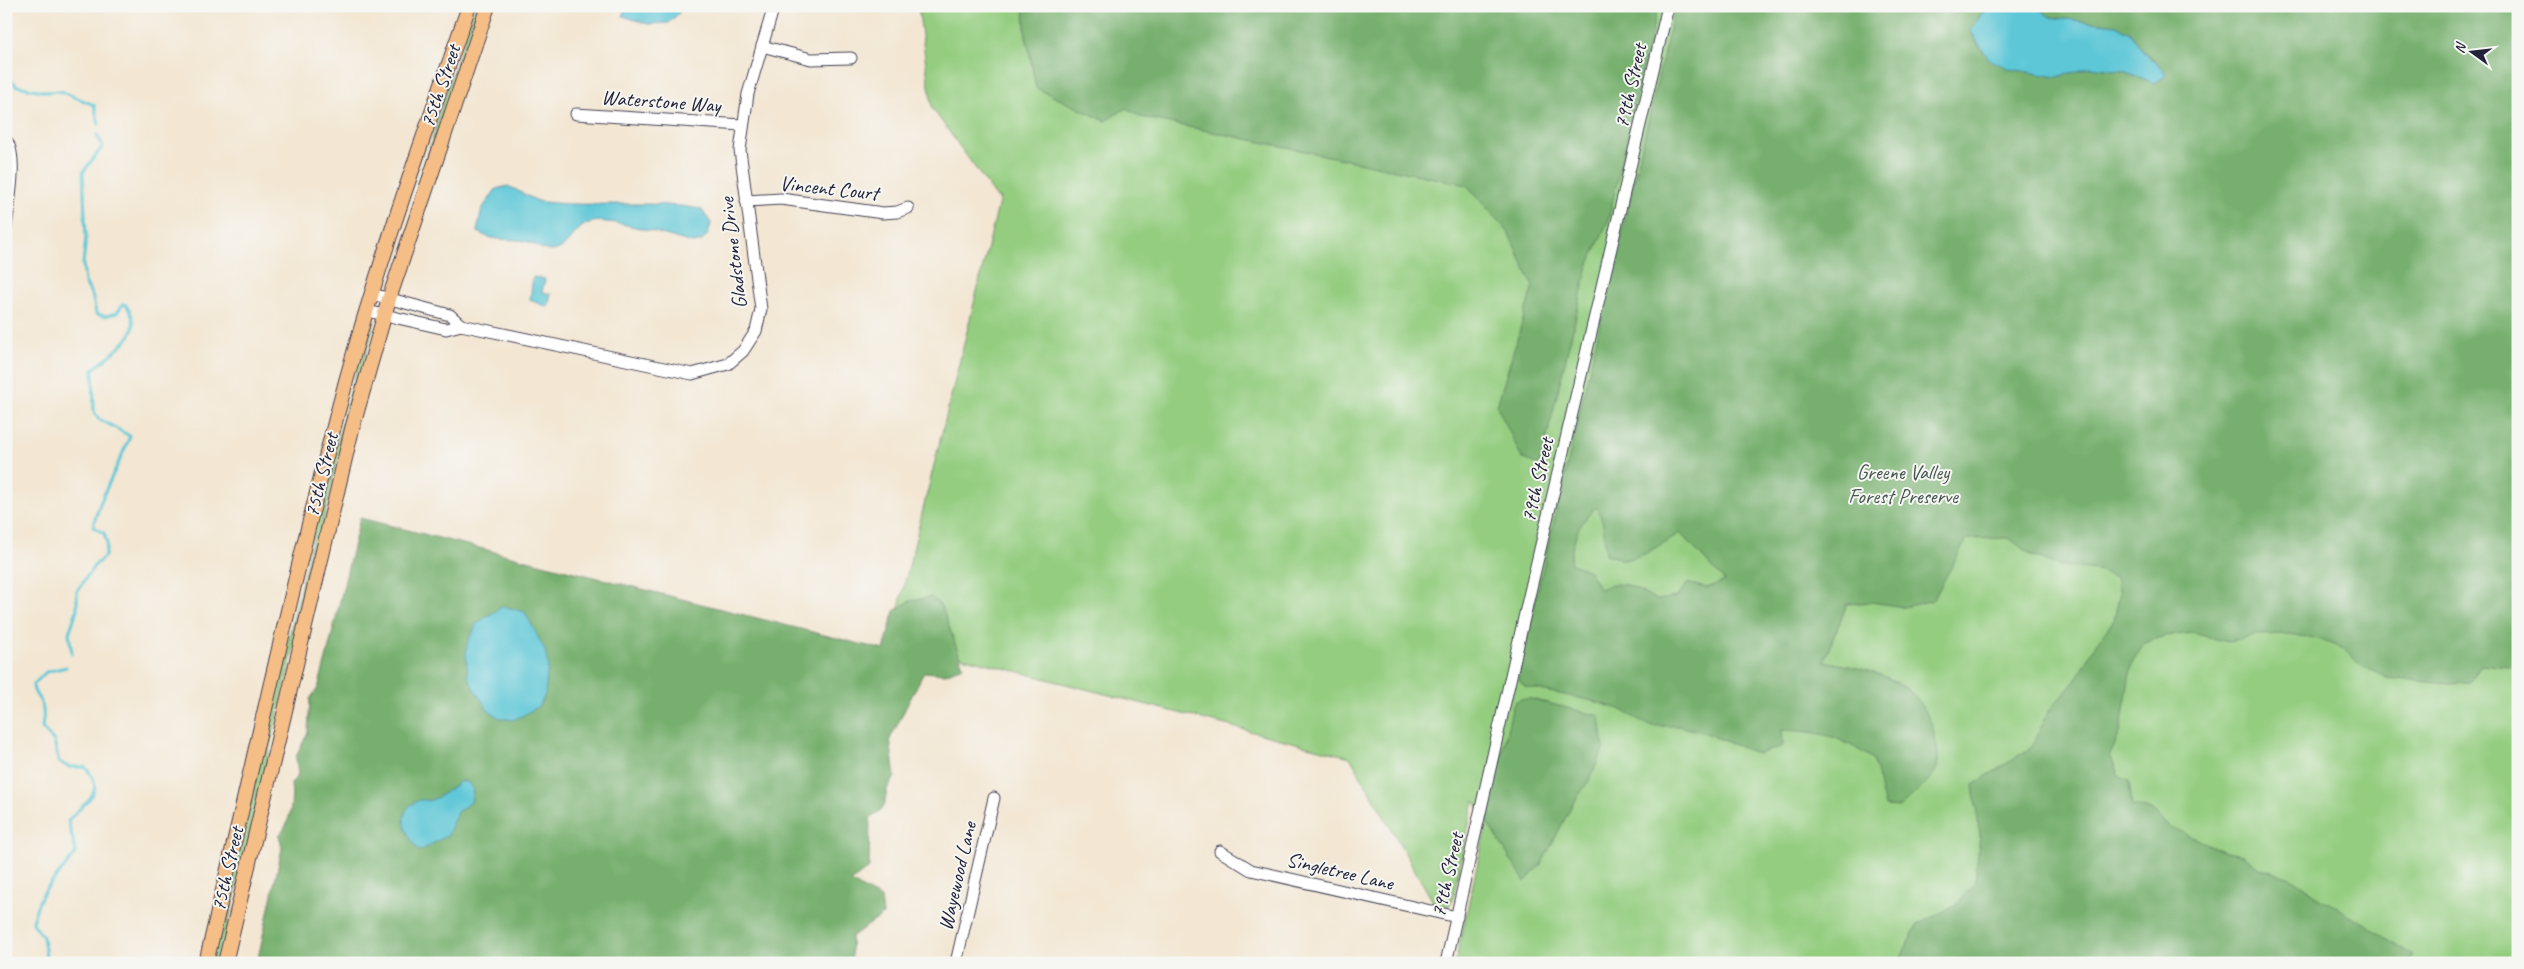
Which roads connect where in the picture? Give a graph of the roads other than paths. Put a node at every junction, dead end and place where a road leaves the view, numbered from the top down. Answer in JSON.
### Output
{"nodes":[{"id":1,"x":469,"y":6,"type":"edge"},
{"id":2,"x":488,"y":6,"type":"edge"},
{"id":3,"x":774,"y":6,"type":"edge"},
{"id":4,"x":1668,"y":6,"type":"edge"},
{"id":5,"x":762,"y":46,"type":"junction"},
{"id":6,"x":851,"y":58,"type":"dead end"},
{"id":7,"x":576,"y":114,"type":"dead end"},
{"id":8,"x":742,"y":126,"type":"junction"},
{"id":9,"x":7,"y":140,"type":"edge"},
{"id":10,"x":746,"y":202,"type":"junction"},
{"id":11,"x":908,"y":208,"type":"dead end"},
{"id":12,"x":6,"y":228,"type":"edge"},
{"id":13,"x":372,"y":294,"type":"junction"},
{"id":14,"x":389,"y":299,"type":"junction"},
{"id":15,"x":367,"y":311,"type":"junction"},
{"id":16,"x":384,"y":316,"type":"junction"},
{"id":17,"x":461,"y":325,"type":"junction"},
{"id":18,"x":994,"y":798,"type":"dead end"},
{"id":19,"x":1220,"y":851,"type":"dead end"},
{"id":20,"x":1457,"y":918,"type":"junction"},
{"id":21,"x":206,"y":963,"type":"edge"},
{"id":22,"x":225,"y":963,"type":"edge"},
{"id":23,"x":956,"y":963,"type":"edge"},
{"id":24,"x":1446,"y":963,"type":"edge"}],
"edges":[{"from":1,"to":13,"type":"main road","name":"75th Street"},
{"from":2,"to":14,"type":"main road","name":"75th Street"},
{"from":3,"to":5,"type":"street","name":"Gladstone Drive"},
{"from":4,"to":20,"type":"street","name":"79th Street"},
{"from":5,"to":6,"type":"street"},
{"from":5,"to":8,"type":"street","name":"Gladstone Drive"},
{"from":7,"to":8,"type":"street","name":"Waterstone Way"},
{"from":8,"to":10,"type":"street","name":"Gladstone Drive"},
{"from":9,"to":12,"type":"street"},
{"from":10,"to":11,"type":"street","name":"Vincent Court"},
{"from":10,"to":17,"type":"street","name":"Gladstone Drive"},
{"from":13,"to":14,"type":"street","name":"Gladstone Drive"},
{"from":13,"to":15,"type":"main road","name":"75th Street"},
{"from":14,"to":16,"type":"main road","name":"75th Street"},
{"from":14,"to":17,"type":"street","name":"Gladstone Drive"},
{"from":15,"to":16,"type":"street","name":"Gladstone Drive"},
{"from":15,"to":21,"type":"main road","name":"75th Street"},
{"from":16,"to":17,"type":"street","name":"Gladstone Drive"},
{"from":16,"to":22,"type":"main road","name":"75th Street"},
{"from":18,"to":23,"type":"street","name":"Wayewood Lane"},
{"from":19,"to":20,"type":"street","name":"Singletree Lane"},
{"from":20,"to":24,"type":"street","name":"79th Street"}]}
